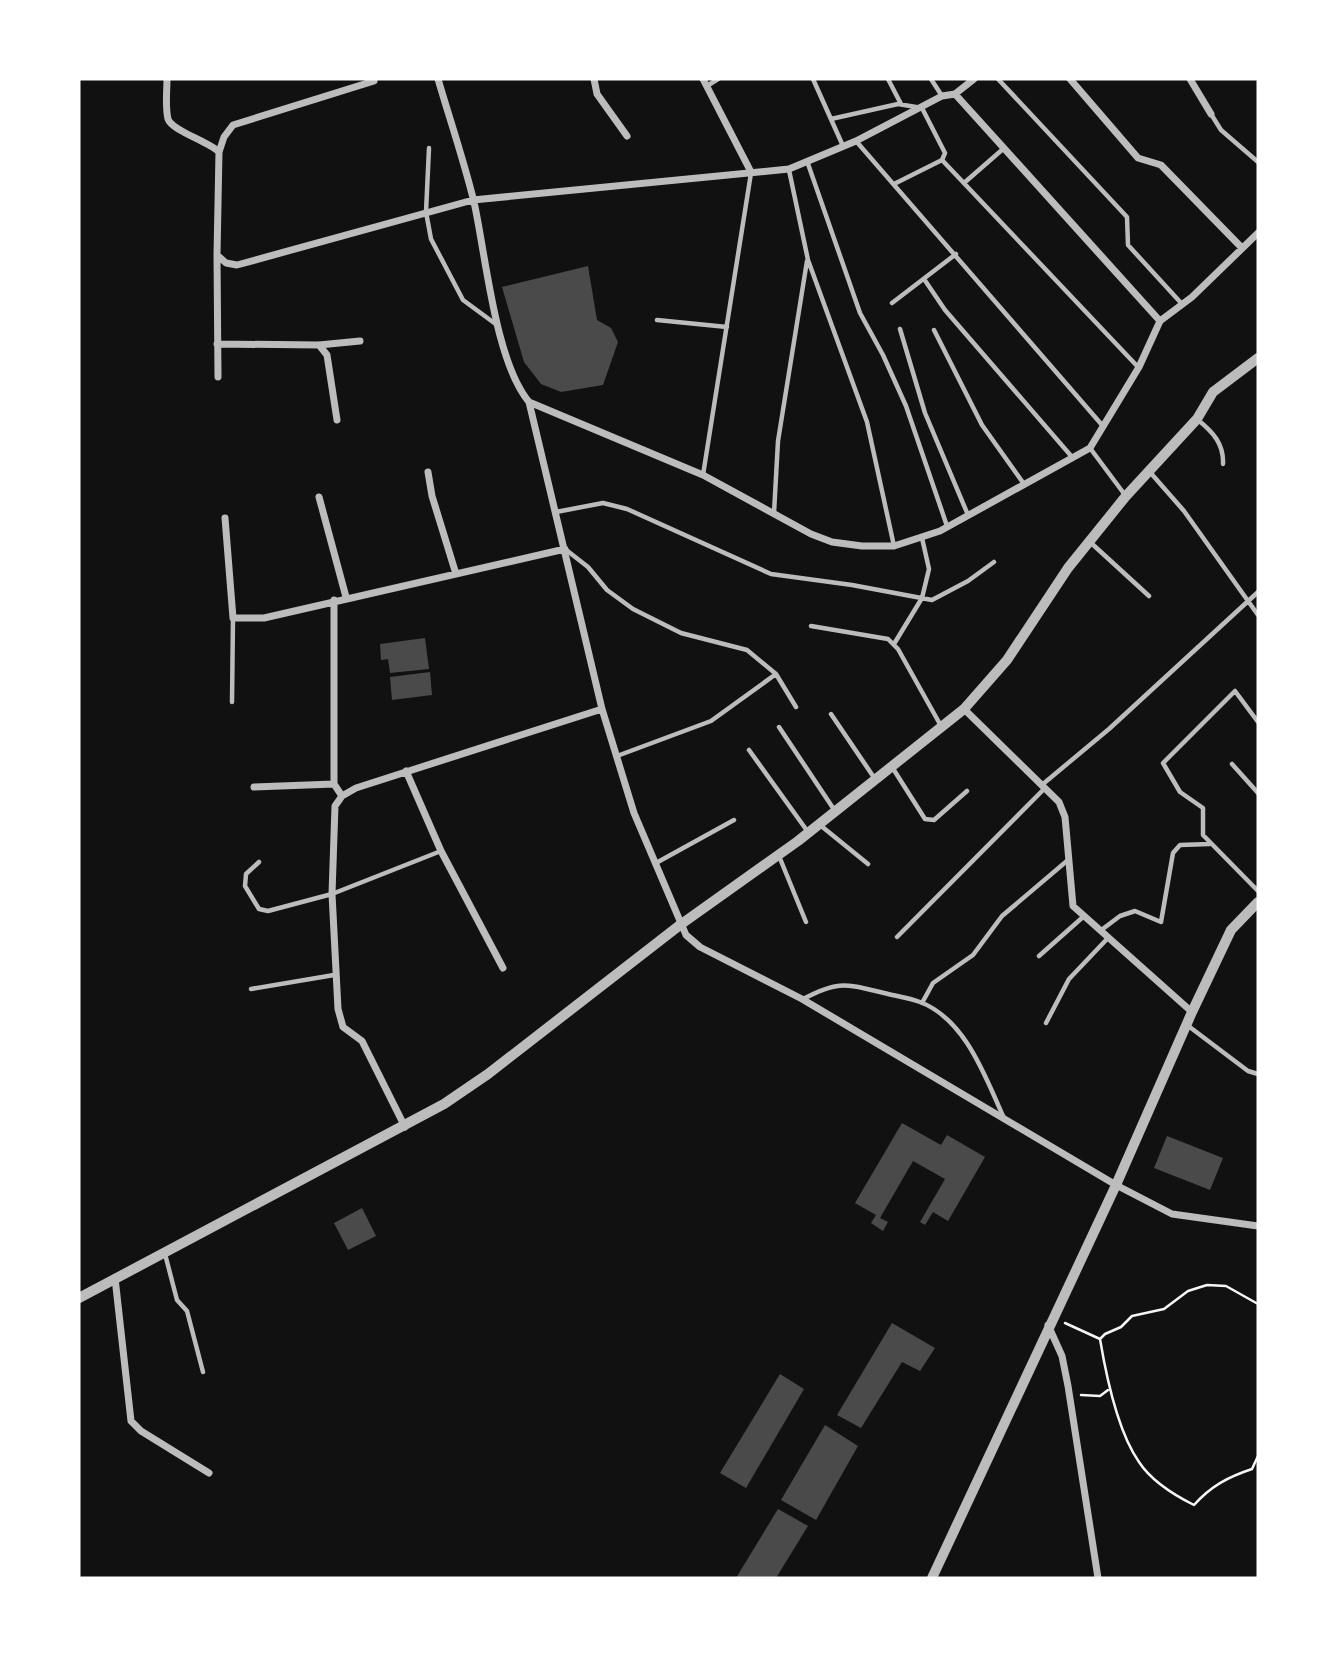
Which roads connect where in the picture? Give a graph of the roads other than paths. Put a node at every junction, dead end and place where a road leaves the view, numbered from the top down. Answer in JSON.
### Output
{"nodes":[{"id":1,"x":167,"y":79,"type":"edge"},
{"id":2,"x":438,"y":79,"type":"edge"},
{"id":3,"x":594,"y":79,"type":"edge"},
{"id":4,"x":718,"y":79,"type":"edge"},
{"id":5,"x":813,"y":79,"type":"edge"},
{"id":6,"x":888,"y":79,"type":"edge"},
{"id":7,"x":931,"y":79,"type":"edge"},
{"id":8,"x":974,"y":79,"type":"edge"},
{"id":9,"x":998,"y":79,"type":"edge"},
{"id":10,"x":1070,"y":79,"type":"edge"},
{"id":11,"x":1190,"y":79,"type":"edge"},
{"id":12,"x":374,"y":81,"type":"dead end"},
{"id":13,"x":705,"y":82,"type":"edge"},
{"id":14,"x":955,"y":94,"type":"junction"},
{"id":15,"x":942,"y":96,"type":"junction"},
{"id":16,"x":901,"y":104,"type":"junction"},
{"id":17,"x":922,"y":107,"type":"junction"},
{"id":18,"x":1211,"y":114,"type":"joint"},
{"id":19,"x":831,"y":119,"type":"junction"},
{"id":20,"x":627,"y":136,"type":"dead end"},
{"id":21,"x":856,"y":141,"type":"junction"},
{"id":22,"x":843,"y":146,"type":"junction"},
{"id":23,"x":429,"y":148,"type":"dead end"},
{"id":24,"x":1003,"y":149,"type":"junction"},
{"id":25,"x":219,"y":152,"type":"junction"},
{"id":26,"x":942,"y":160,"type":"junction"},
{"id":27,"x":807,"y":161,"type":"junction"},
{"id":28,"x":1258,"y":162,"type":"edge"},
{"id":29,"x":789,"y":169,"type":"junction"},
{"id":30,"x":751,"y":172,"type":"junction"},
{"id":31,"x":964,"y":183,"type":"junction"},
{"id":32,"x":894,"y":184,"type":"junction"},
{"id":33,"x":473,"y":200,"type":"junction"},
{"id":34,"x":426,"y":212,"type":"junction"},
{"id":35,"x":1258,"y":233,"type":"edge"},
{"id":36,"x":1242,"y":248,"type":"junction"},
{"id":37,"x":956,"y":254,"type":"junction"},
{"id":38,"x":217,"y":255,"type":"junction"},
{"id":39,"x":808,"y":260,"type":"junction"},
{"id":40,"x":924,"y":279,"type":"junction"},
{"id":41,"x":892,"y":303,"type":"dead end"},
{"id":42,"x":1182,"y":304,"type":"junction"},
{"id":43,"x":657,"y":320,"type":"dead end"},
{"id":44,"x":1160,"y":321,"type":"junction"},
{"id":45,"x":499,"y":326,"type":"junction"},
{"id":46,"x":727,"y":327,"type":"junction"},
{"id":47,"x":900,"y":329,"type":"dead end"},
{"id":48,"x":934,"y":330,"type":"dead end"},
{"id":49,"x":360,"y":341,"type":"dead end"},
{"id":50,"x":217,"y":344,"type":"junction"},
{"id":51,"x":319,"y":345,"type":"junction"},
{"id":52,"x":1258,"y":358,"type":"edge"},
{"id":53,"x":1139,"y":368,"type":"junction"},
{"id":54,"x":218,"y":377,"type":"dead end"},
{"id":55,"x":529,"y":402,"type":"junction"},
{"id":56,"x":1197,"y":419,"type":"junction"},
{"id":57,"x":337,"y":420,"type":"dead end"},
{"id":58,"x":1102,"y":425,"type":"junction"},
{"id":59,"x":1090,"y":448,"type":"junction"},
{"id":60,"x":1073,"y":457,"type":"junction"},
{"id":61,"x":1223,"y":464,"type":"dead end"},
{"id":62,"x":1148,"y":471,"type":"junction"},
{"id":63,"x":428,"y":472,"type":"dead end"},
{"id":64,"x":703,"y":475,"type":"junction"},
{"id":65,"x":1025,"y":484,"type":"junction"},
{"id":66,"x":1126,"y":496,"type":"junction"},
{"id":67,"x":319,"y":497,"type":"dead end"},
{"id":68,"x":556,"y":512,"type":"junction"},
{"id":69,"x":774,"y":514,"type":"junction"},
{"id":70,"x":968,"y":515,"type":"junction"},
{"id":71,"x":225,"y":518,"type":"dead end"},
{"id":72,"x":947,"y":527,"type":"junction"},
{"id":73,"x":922,"y":538,"type":"junction"},
{"id":74,"x":1089,"y":542,"type":"junction"},
{"id":75,"x":894,"y":546,"type":"junction"},
{"id":76,"x":565,"y":550,"type":"junction"},
{"id":77,"x":994,"y":562,"type":"dead end"},
{"id":78,"x":456,"y":574,"type":"junction"},
{"id":79,"x":1258,"y":592,"type":"edge"},
{"id":80,"x":1149,"y":596,"type":"dead end"},
{"id":81,"x":346,"y":597,"type":"junction"},
{"id":82,"x":922,"y":598,"type":"junction"},
{"id":83,"x":334,"y":600,"type":"junction"},
{"id":84,"x":1249,"y":600,"type":"junction"},
{"id":85,"x":1258,"y":615,"type":"edge"},
{"id":86,"x":233,"y":618,"type":"junction"},
{"id":87,"x":811,"y":626,"type":"dead end"},
{"id":88,"x":894,"y":644,"type":"junction"},
{"id":89,"x":776,"y":674,"type":"junction"},
{"id":90,"x":232,"y":702,"type":"dead end"},
{"id":91,"x":796,"y":707,"type":"dead end"},
{"id":92,"x":602,"y":709,"type":"junction"},
{"id":93,"x":964,"y":709,"type":"junction"},
{"id":94,"x":831,"y":713,"type":"dead end"},
{"id":95,"x":1258,"y":722,"type":"edge"},
{"id":96,"x":779,"y":727,"type":"dead end"},
{"id":97,"x":941,"y":727,"type":"junction"},
{"id":98,"x":749,"y":750,"type":"dead end"},
{"id":99,"x":617,"y":757,"type":"junction"},
{"id":100,"x":1232,"y":764,"type":"dead end"},
{"id":101,"x":891,"y":767,"type":"junction"},
{"id":102,"x":407,"y":771,"type":"junction"},
{"id":103,"x":875,"y":779,"type":"junction"},
{"id":104,"x":334,"y":784,"type":"junction"},
{"id":105,"x":1044,"y":785,"type":"junction"},
{"id":106,"x":254,"y":787,"type":"dead end"},
{"id":107,"x":967,"y":791,"type":"dead end"},
{"id":108,"x":1258,"y":793,"type":"edge"},
{"id":109,"x":342,"y":796,"type":"junction"},
{"id":110,"x":835,"y":812,"type":"junction"},
{"id":111,"x":734,"y":820,"type":"dead end"},
{"id":112,"x":820,"y":824,"type":"junction"},
{"id":113,"x":808,"y":833,"type":"junction"},
{"id":114,"x":1210,"y":844,"type":"junction"},
{"id":115,"x":441,"y":851,"type":"junction"},
{"id":116,"x":779,"y":855,"type":"junction"},
{"id":117,"x":1068,"y":860,"type":"junction"},
{"id":118,"x":259,"y":862,"type":"dead end"},
{"id":119,"x":656,"y":863,"type":"junction"},
{"id":120,"x":868,"y":864,"type":"dead end"},
{"id":121,"x":1258,"y":891,"type":"edge"},
{"id":122,"x":331,"y":894,"type":"junction"},
{"id":123,"x":1258,"y":902,"type":"edge"},
{"id":124,"x":1083,"y":916,"type":"junction"},
{"id":125,"x":806,"y":922,"type":"dead end"},
{"id":126,"x":680,"y":925,"type":"junction"},
{"id":127,"x":1099,"y":931,"type":"junction"},
{"id":128,"x":897,"y":937,"type":"dead end"},
{"id":129,"x":1107,"y":939,"type":"junction"},
{"id":130,"x":1039,"y":956,"type":"dead end"},
{"id":131,"x":503,"y":968,"type":"dead end"},
{"id":132,"x":334,"y":975,"type":"junction"},
{"id":133,"x":251,"y":989,"type":"dead end"},
{"id":134,"x":802,"y":999,"type":"junction"},
{"id":135,"x":922,"y":1003,"type":"junction"},
{"id":136,"x":1192,"y":1012,"type":"junction"},
{"id":137,"x":1046,"y":1023,"type":"dead end"},
{"id":138,"x":1186,"y":1025,"type":"junction"},
{"id":139,"x":1258,"y":1074,"type":"edge"},
{"id":140,"x":1003,"y":1117,"type":"junction"},
{"id":141,"x":405,"y":1128,"type":"junction"},
{"id":142,"x":1116,"y":1185,"type":"junction"},
{"id":143,"x":1258,"y":1226,"type":"edge"},
{"id":144,"x":164,"y":1253,"type":"junction"},
{"id":145,"x":115,"y":1278,"type":"junction"},
{"id":146,"x":79,"y":1298,"type":"edge"},
{"id":147,"x":1050,"y":1321,"type":"junction"},
{"id":148,"x":203,"y":1371,"type":"dead end"},
{"id":149,"x":209,"y":1473,"type":"dead end"},
{"id":150,"x":932,"y":1578,"type":"edge"},
{"id":151,"x":1098,"y":1578,"type":"edge"}],
"edges":[{"from":1,"to":25,"type":"street"},
{"from":2,"to":33,"type":"street"},
{"from":3,"to":20,"type":"street"},
{"from":4,"to":13,"type":"lane"},
{"from":5,"to":19,"type":"lane"},
{"from":6,"to":16,"type":"lane"},
{"from":7,"to":15,"type":"lane"},
{"from":8,"to":14,"type":"street"},
{"from":9,"to":42,"type":"lane"},
{"from":10,"to":36,"type":"street"},
{"from":11,"to":18,"type":"street"},
{"from":12,"to":25,"type":"street"},
{"from":13,"to":30,"type":"street"},
{"from":14,"to":15,"type":"street"},
{"from":14,"to":24,"type":"street"},
{"from":15,"to":17,"type":"street"},
{"from":16,"to":17,"type":"lane"},
{"from":16,"to":19,"type":"lane"},
{"from":17,"to":21,"type":"street"},
{"from":17,"to":26,"type":"lane"},
{"from":18,"to":28,"type":"lane"},
{"from":19,"to":22,"type":"lane"},
{"from":21,"to":22,"type":"street"},
{"from":21,"to":32,"type":"lane"},
{"from":22,"to":27,"type":"street"},
{"from":23,"to":34,"type":"lane"},
{"from":24,"to":31,"type":"lane"},
{"from":24,"to":44,"type":"street"},
{"from":25,"to":38,"type":"street"},
{"from":26,"to":31,"type":"lane"},
{"from":26,"to":32,"type":"lane"},
{"from":27,"to":29,"type":"street"},
{"from":27,"to":72,"type":"lane"},
{"from":29,"to":30,"type":"street"},
{"from":29,"to":39,"type":"lane"},
{"from":30,"to":33,"type":"street"},
{"from":30,"to":46,"type":"lane"},
{"from":31,"to":53,"type":"lane"},
{"from":32,"to":37,"type":"lane"},
{"from":33,"to":34,"type":"street"},
{"from":33,"to":45,"type":"street"},
{"from":34,"to":38,"type":"street"},
{"from":34,"to":45,"type":"lane"},
{"from":35,"to":36,"type":"street"},
{"from":36,"to":42,"type":"street"},
{"from":37,"to":40,"type":"lane"},
{"from":37,"to":58,"type":"lane"},
{"from":38,"to":50,"type":"street"},
{"from":39,"to":69,"type":"lane"},
{"from":39,"to":75,"type":"lane"},
{"from":40,"to":41,"type":"lane"},
{"from":40,"to":60,"type":"lane"},
{"from":42,"to":44,"type":"street"},
{"from":43,"to":46,"type":"lane"},
{"from":44,"to":53,"type":"street"},
{"from":45,"to":55,"type":"street"},
{"from":46,"to":64,"type":"lane"},
{"from":47,"to":70,"type":"lane"},
{"from":48,"to":65,"type":"lane"},
{"from":49,"to":51,"type":"street"},
{"from":50,"to":51,"type":"street"},
{"from":50,"to":54,"type":"street"},
{"from":51,"to":57,"type":"street"},
{"from":52,"to":56,"type":"street"},
{"from":53,"to":58,"type":"street"},
{"from":55,"to":64,"type":"street"},
{"from":55,"to":68,"type":"street"},
{"from":56,"to":61,"type":"lane"},
{"from":56,"to":62,"type":"street"},
{"from":58,"to":59,"type":"street"},
{"from":59,"to":60,"type":"street"},
{"from":59,"to":66,"type":"lane"},
{"from":60,"to":65,"type":"street"},
{"from":62,"to":66,"type":"street"},
{"from":62,"to":84,"type":"lane"},
{"from":63,"to":78,"type":"street"},
{"from":64,"to":69,"type":"street"},
{"from":65,"to":70,"type":"street"},
{"from":66,"to":74,"type":"street"},
{"from":67,"to":81,"type":"street"},
{"from":68,"to":76,"type":"street"},
{"from":68,"to":82,"type":"lane"},
{"from":69,"to":75,"type":"street"},
{"from":70,"to":72,"type":"street"},
{"from":71,"to":86,"type":"street"},
{"from":72,"to":73,"type":"street"},
{"from":73,"to":75,"type":"street"},
{"from":73,"to":82,"type":"lane"},
{"from":74,"to":80,"type":"lane"},
{"from":74,"to":93,"type":"street"},
{"from":76,"to":78,"type":"street"},
{"from":76,"to":89,"type":"lane"},
{"from":76,"to":92,"type":"street"},
{"from":77,"to":82,"type":"lane"},
{"from":78,"to":81,"type":"street"},
{"from":79,"to":84,"type":"lane"},
{"from":81,"to":83,"type":"street"},
{"from":82,"to":88,"type":"lane"},
{"from":83,"to":86,"type":"street"},
{"from":83,"to":104,"type":"street"},
{"from":84,"to":85,"type":"lane"},
{"from":84,"to":105,"type":"lane"},
{"from":86,"to":90,"type":"lane"},
{"from":87,"to":88,"type":"lane"},
{"from":88,"to":97,"type":"lane"},
{"from":89,"to":91,"type":"lane"},
{"from":89,"to":99,"type":"lane"},
{"from":92,"to":99,"type":"street"},
{"from":92,"to":102,"type":"street"},
{"from":93,"to":97,"type":"street"},
{"from":93,"to":105,"type":"street"},
{"from":94,"to":103,"type":"lane"},
{"from":95,"to":114,"type":"lane"},
{"from":96,"to":110,"type":"lane"},
{"from":97,"to":101,"type":"street"},
{"from":98,"to":113,"type":"lane"},
{"from":99,"to":119,"type":"street"},
{"from":100,"to":108,"type":"lane"},
{"from":101,"to":103,"type":"street"},
{"from":101,"to":107,"type":"lane"},
{"from":102,"to":109,"type":"street"},
{"from":102,"to":115,"type":"street"},
{"from":103,"to":110,"type":"street"},
{"from":104,"to":106,"type":"street"},
{"from":104,"to":109,"type":"street"},
{"from":105,"to":117,"type":"street"},
{"from":105,"to":128,"type":"lane"},
{"from":109,"to":122,"type":"street"},
{"from":110,"to":112,"type":"street"},
{"from":111,"to":119,"type":"lane"},
{"from":112,"to":113,"type":"street"},
{"from":112,"to":120,"type":"lane"},
{"from":113,"to":116,"type":"street"},
{"from":114,"to":121,"type":"lane"},
{"from":114,"to":127,"type":"lane"},
{"from":115,"to":122,"type":"lane"},
{"from":115,"to":131,"type":"street"},
{"from":116,"to":125,"type":"lane"},
{"from":116,"to":126,"type":"street"},
{"from":117,"to":124,"type":"street"},
{"from":117,"to":135,"type":"lane"},
{"from":118,"to":122,"type":"lane"},
{"from":119,"to":126,"type":"street"},
{"from":122,"to":132,"type":"street"},
{"from":123,"to":136,"type":"street"},
{"from":124,"to":127,"type":"street"},
{"from":124,"to":130,"type":"lane"},
{"from":126,"to":134,"type":"street"},
{"from":126,"to":141,"type":"street"},
{"from":127,"to":129,"type":"street"},
{"from":129,"to":136,"type":"street"},
{"from":129,"to":137,"type":"lane"},
{"from":132,"to":133,"type":"lane"},
{"from":132,"to":141,"type":"street"},
{"from":134,"to":135,"type":"lane"},
{"from":134,"to":140,"type":"street"},
{"from":135,"to":140,"type":"lane"},
{"from":136,"to":138,"type":"street"},
{"from":138,"to":139,"type":"lane"},
{"from":138,"to":142,"type":"street"},
{"from":140,"to":142,"type":"street"},
{"from":141,"to":144,"type":"street"},
{"from":142,"to":143,"type":"street"},
{"from":142,"to":147,"type":"street"},
{"from":144,"to":145,"type":"street"},
{"from":144,"to":148,"type":"lane"},
{"from":145,"to":146,"type":"street"},
{"from":145,"to":149,"type":"street"},
{"from":147,"to":150,"type":"street"},
{"from":147,"to":151,"type":"street"}]}
